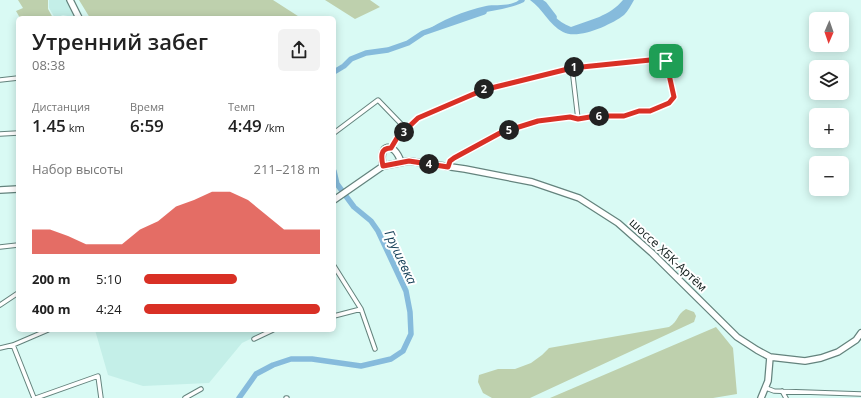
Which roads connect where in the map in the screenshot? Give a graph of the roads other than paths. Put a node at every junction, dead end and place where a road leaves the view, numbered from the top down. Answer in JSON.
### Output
{"nodes":[{"id":1,"x":70,"y":0,"type":"edge"},
{"id":2,"x":78,"y":16,"type":"edge"},
{"id":3,"x":572,"y":68,"type":"junction"},
{"id":4,"x":16,"y":78,"type":"edge"},
{"id":5,"x":0,"y":80,"type":"edge"},
{"id":6,"x":578,"y":119,"type":"junction"},
{"id":7,"x":406,"y":129,"type":"junction"},
{"id":8,"x":336,"y":132,"type":"edge"},
{"id":9,"x":16,"y":133,"type":"edge"},
{"id":10,"x":0,"y":134,"type":"edge"},
{"id":11,"x":391,"y":148,"type":"junction"},
{"id":12,"x":401,"y":162,"type":"junction"},
{"id":13,"x":383,"y":166,"type":"junction"},
{"id":14,"x":448,"y":167,"type":"junction"},
{"id":15,"x":16,"y":189,"type":"edge"},
{"id":16,"x":0,"y":190,"type":"edge"},
{"id":17,"x":336,"y":198,"type":"edge"},
{"id":18,"x":16,"y":245,"type":"edge"},
{"id":19,"x":0,"y":247,"type":"edge"},
{"id":20,"x":336,"y":269,"type":"edge"},
{"id":21,"x":16,"y":294,"type":"edge"},
{"id":22,"x":0,"y":305,"type":"edge"},
{"id":23,"x":361,"y":309,"type":"junction"},
{"id":24,"x":336,"y":315,"type":"edge"},
{"id":25,"x":43,"y":332,"type":"edge"},
{"id":26,"x":269,"y":332,"type":"edge"},
{"id":27,"x":861,"y":333,"type":"edge"},
{"id":28,"x":254,"y":339,"type":"dead end"},
{"id":29,"x":13,"y":345,"type":"junction"},
{"id":30,"x":0,"y":348,"type":"edge"},
{"id":31,"x":375,"y":349,"type":"dead end"},
{"id":32,"x":770,"y":357,"type":"junction"},
{"id":33,"x":766,"y":388,"type":"junction"},
{"id":34,"x":201,"y":389,"type":"dead end"},
{"id":35,"x":782,"y":391,"type":"junction"},
{"id":36,"x":861,"y":394,"type":"edge"},
{"id":37,"x":843,"y":396,"type":"edge"},
{"id":38,"x":35,"y":398,"type":"edge"},
{"id":39,"x":101,"y":398,"type":"edge"},
{"id":40,"x":185,"y":398,"type":"edge"},
{"id":41,"x":762,"y":398,"type":"edge"},
{"id":42,"x":786,"y":398,"type":"edge"}],
"edges":[{"from":1,"to":2,"type":"main road"},
{"from":3,"to":6,"type":"street"},
{"from":3,"to":6,"type":"street"},
{"from":3,"to":7,"type":"street"},
{"from":4,"to":5,"type":"street"},
{"from":6,"to":14,"type":"street"},
{"from":7,"to":8,"type":"street"},
{"from":7,"to":11,"type":"street"},
{"from":9,"to":10,"type":"street"},
{"from":11,"to":12,"type":"main road"},
{"from":11,"to":13,"type":"main road"},
{"from":12,"to":13,"type":"main road","name":"шоссе ХБК-Артём"},
{"from":12,"to":14,"type":"main road","name":"шоссе ХБК-Артём"},
{"from":13,"to":17,"type":"main road","name":"шоссе ХБК-Артём"},
{"from":14,"to":32,"type":"main road","name":"шоссе ХБК-Артём"},
{"from":15,"to":16,"type":"main road"},
{"from":18,"to":19,"type":"street"},
{"from":20,"to":23,"type":"street"},
{"from":21,"to":22,"type":"street"},
{"from":23,"to":24,"type":"street"},
{"from":23,"to":31,"type":"street"},
{"from":25,"to":29,"type":"street"},
{"from":26,"to":28,"type":"street"},
{"from":27,"to":32,"type":"main road","name":"шоссе ХБК-Артём"},
{"from":29,"to":30,"type":"street"},
{"from":29,"to":38,"type":"street"},
{"from":32,"to":33,"type":"main road"},
{"from":33,"to":35,"type":"street"},
{"from":33,"to":41,"type":"main road"},
{"from":34,"to":40,"type":"street"},
{"from":35,"to":37,"type":"street"},
{"from":35,"to":42,"type":"street"},
{"from":36,"to":37,"type":"street"},
{"from":38,"to":39,"type":"street"}]}
